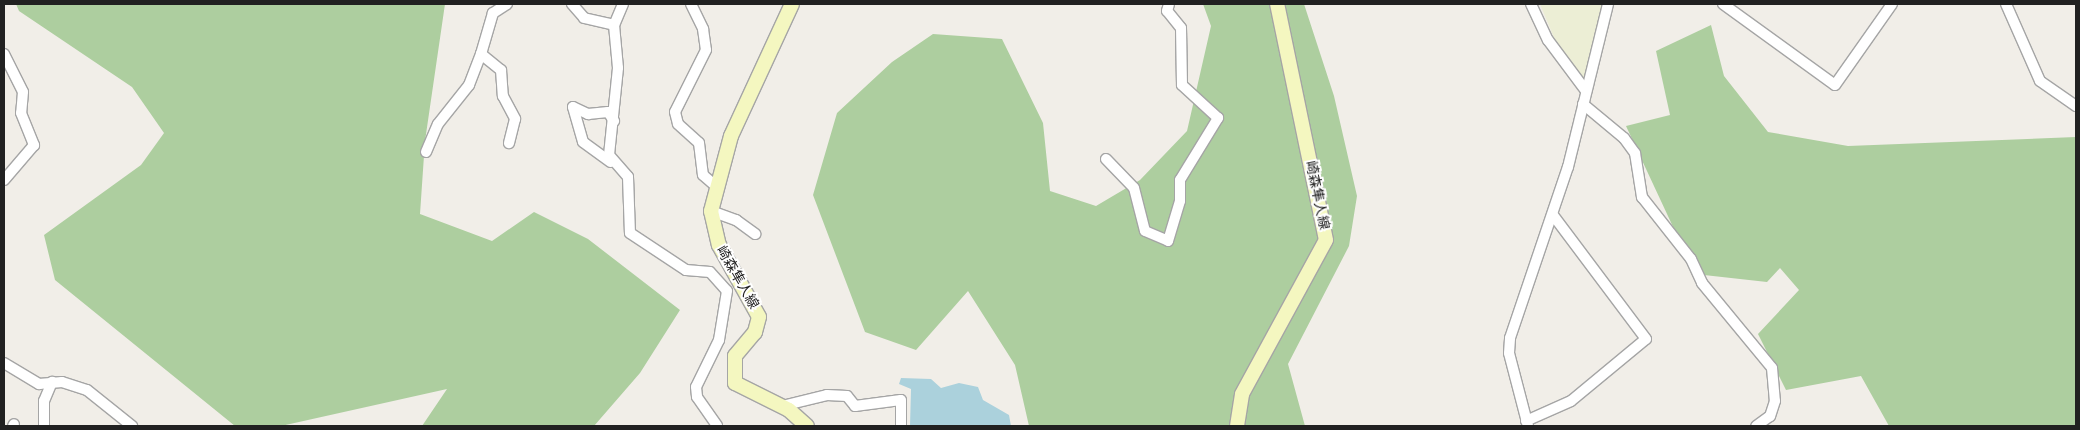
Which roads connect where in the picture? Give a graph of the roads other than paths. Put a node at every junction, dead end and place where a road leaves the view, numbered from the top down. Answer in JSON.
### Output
{"nodes":[{"id":1,"x":508,"y":4,"type":"edge"},
{"id":2,"x":572,"y":4,"type":"edge"},
{"id":3,"x":623,"y":4,"type":"edge"},
{"id":4,"x":691,"y":4,"type":"edge"},
{"id":5,"x":792,"y":4,"type":"edge"},
{"id":6,"x":1169,"y":4,"type":"edge"},
{"id":7,"x":1277,"y":4,"type":"edge"},
{"id":8,"x":1531,"y":4,"type":"edge"},
{"id":9,"x":1608,"y":4,"type":"edge"},
{"id":10,"x":1723,"y":4,"type":"edge"},
{"id":11,"x":1892,"y":4,"type":"edge"},
{"id":12,"x":2006,"y":4,"type":"edge"},
{"id":13,"x":614,"y":25,"type":"junction"},
{"id":14,"x":4,"y":54,"type":"edge"},
{"id":15,"x":481,"y":54,"type":"junction"},
{"id":16,"x":1586,"y":91,"type":"junction"},
{"id":17,"x":1583,"y":104,"type":"junction"},
{"id":18,"x":2076,"y":106,"type":"edge"},
{"id":19,"x":614,"y":121,"type":"junction"},
{"id":20,"x":509,"y":143,"type":"dead end"},
{"id":21,"x":426,"y":152,"type":"dead end"},
{"id":22,"x":1106,"y":159,"type":"dead end"},
{"id":23,"x":611,"y":162,"type":"junction"},
{"id":24,"x":4,"y":180,"type":"edge"},
{"id":25,"x":717,"y":186,"type":"junction"},
{"id":26,"x":711,"y":211,"type":"junction"},
{"id":27,"x":1552,"y":215,"type":"junction"},
{"id":28,"x":755,"y":234,"type":"dead end"},
{"id":29,"x":4,"y":363,"type":"edge"},
{"id":30,"x":52,"y":382,"type":"junction"},
{"id":31,"x":782,"y":406,"type":"junction"},
{"id":32,"x":1527,"y":423,"type":"edge"},
{"id":33,"x":44,"y":426,"type":"edge"},
{"id":34,"x":132,"y":426,"type":"edge"},
{"id":35,"x":717,"y":426,"type":"edge"},
{"id":36,"x":807,"y":426,"type":"edge"},
{"id":37,"x":902,"y":426,"type":"edge"},
{"id":38,"x":1237,"y":426,"type":"edge"},
{"id":39,"x":1756,"y":426,"type":"edge"}],
"edges":[{"from":1,"to":15,"type":"street"},
{"from":2,"to":13,"type":"street"},
{"from":3,"to":13,"type":"street"},
{"from":4,"to":25,"type":"street"},
{"from":5,"to":25,"type":"main road","name":"崎森隼人線"},
{"from":6,"to":22,"type":"street"},
{"from":7,"to":38,"type":"main road","name":"崎森隼人線"},
{"from":8,"to":16,"type":"street"},
{"from":9,"to":16,"type":"street"},
{"from":10,"to":11,"type":"street"},
{"from":12,"to":18,"type":"street"},
{"from":13,"to":19,"type":"street"},
{"from":14,"to":24,"type":"street"},
{"from":15,"to":20,"type":"street"},
{"from":15,"to":21,"type":"street"},
{"from":16,"to":17,"type":"street"},
{"from":17,"to":27,"type":"street"},
{"from":17,"to":39,"type":"street"},
{"from":19,"to":23,"type":"street"},
{"from":19,"to":23,"type":"street"},
{"from":23,"to":35,"type":"street"},
{"from":25,"to":26,"type":"main road","name":"崎森隼人線"},
{"from":26,"to":28,"type":"street"},
{"from":26,"to":31,"type":"main road","name":"崎森隼人線"},
{"from":27,"to":32,"type":"street"},
{"from":27,"to":32,"type":"street"},
{"from":29,"to":30,"type":"street"},
{"from":30,"to":33,"type":"street"},
{"from":30,"to":34,"type":"street"},
{"from":31,"to":36,"type":"main road","name":"崎森隼人線"},
{"from":31,"to":37,"type":"street"}]}
